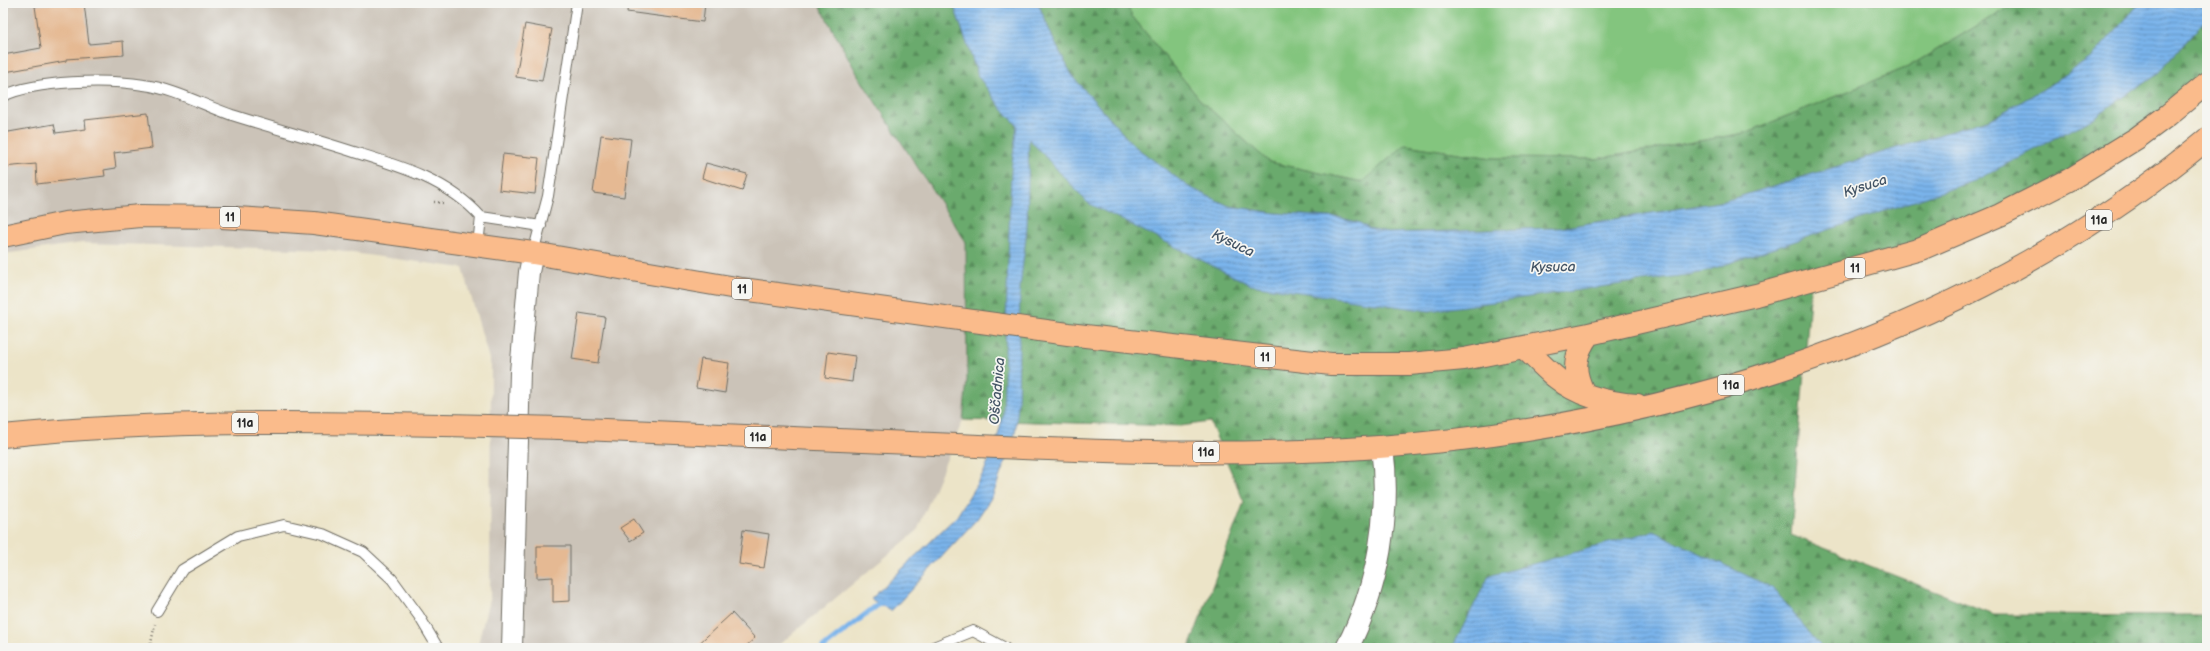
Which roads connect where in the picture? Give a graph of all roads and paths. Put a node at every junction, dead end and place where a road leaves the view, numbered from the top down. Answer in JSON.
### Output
{"nodes":[{"id":1,"x":576,"y":3,"type":"edge"},
{"id":2,"x":2207,"y":83,"type":"edge"},
{"id":3,"x":3,"y":96,"type":"edge"},
{"id":4,"x":2207,"y":138,"type":"edge"},
{"id":5,"x":481,"y":217,"type":"junction"},
{"id":6,"x":541,"y":226,"type":"junction"},
{"id":7,"x":3,"y":236,"type":"edge"},
{"id":8,"x":478,"y":245,"type":"junction"},
{"id":9,"x":533,"y":253,"type":"junction"},
{"id":10,"x":1589,"y":334,"type":"junction"},
{"id":11,"x":1524,"y":348,"type":"junction"},
{"id":12,"x":1584,"y":393,"type":"junction"},
{"id":13,"x":1652,"y":406,"type":"junction"},
{"id":14,"x":3,"y":436,"type":"edge"},
{"id":15,"x":1382,"y":447,"type":"junction"},
{"id":16,"x":157,"y":611,"type":"joint"},
{"id":17,"x":150,"y":648,"type":"edge"},
{"id":18,"x":438,"y":648,"type":"edge"},
{"id":19,"x":512,"y":648,"type":"edge"},
{"id":20,"x":931,"y":648,"type":"edge"},
{"id":21,"x":1005,"y":648,"type":"edge"},
{"id":22,"x":1347,"y":648,"type":"edge"}],
"edges":[{"from":1,"to":6,"type":"lane"},
{"from":2,"to":10,"type":"main road","number":"11"},
{"from":3,"to":5,"type":"lane"},
{"from":4,"to":13,"type":"main road","number":"11a"},
{"from":5,"to":6,"type":"lane"},
{"from":5,"to":8,"type":"lane"},
{"from":6,"to":9,"type":"lane"},
{"from":7,"to":8,"type":"main road","number":"11"},
{"from":8,"to":9,"type":"main road","number":"11"},
{"from":9,"to":11,"type":"main road","number":"11"},
{"from":9,"to":19,"type":"street"},
{"from":10,"to":11,"type":"main road","number":"11"},
{"from":10,"to":12,"type":"main road"},
{"from":11,"to":12,"type":"main road"},
{"from":12,"to":13,"type":"main road"},
{"from":13,"to":15,"type":"main road","number":"11a"},
{"from":14,"to":15,"type":"main road","number":"11a","bridge":true},
{"from":15,"to":22,"type":"street"},
{"from":16,"to":17,"type":"path"},
{"from":16,"to":18,"type":"lane"},
{"from":20,"to":21,"type":"lane"}]}
